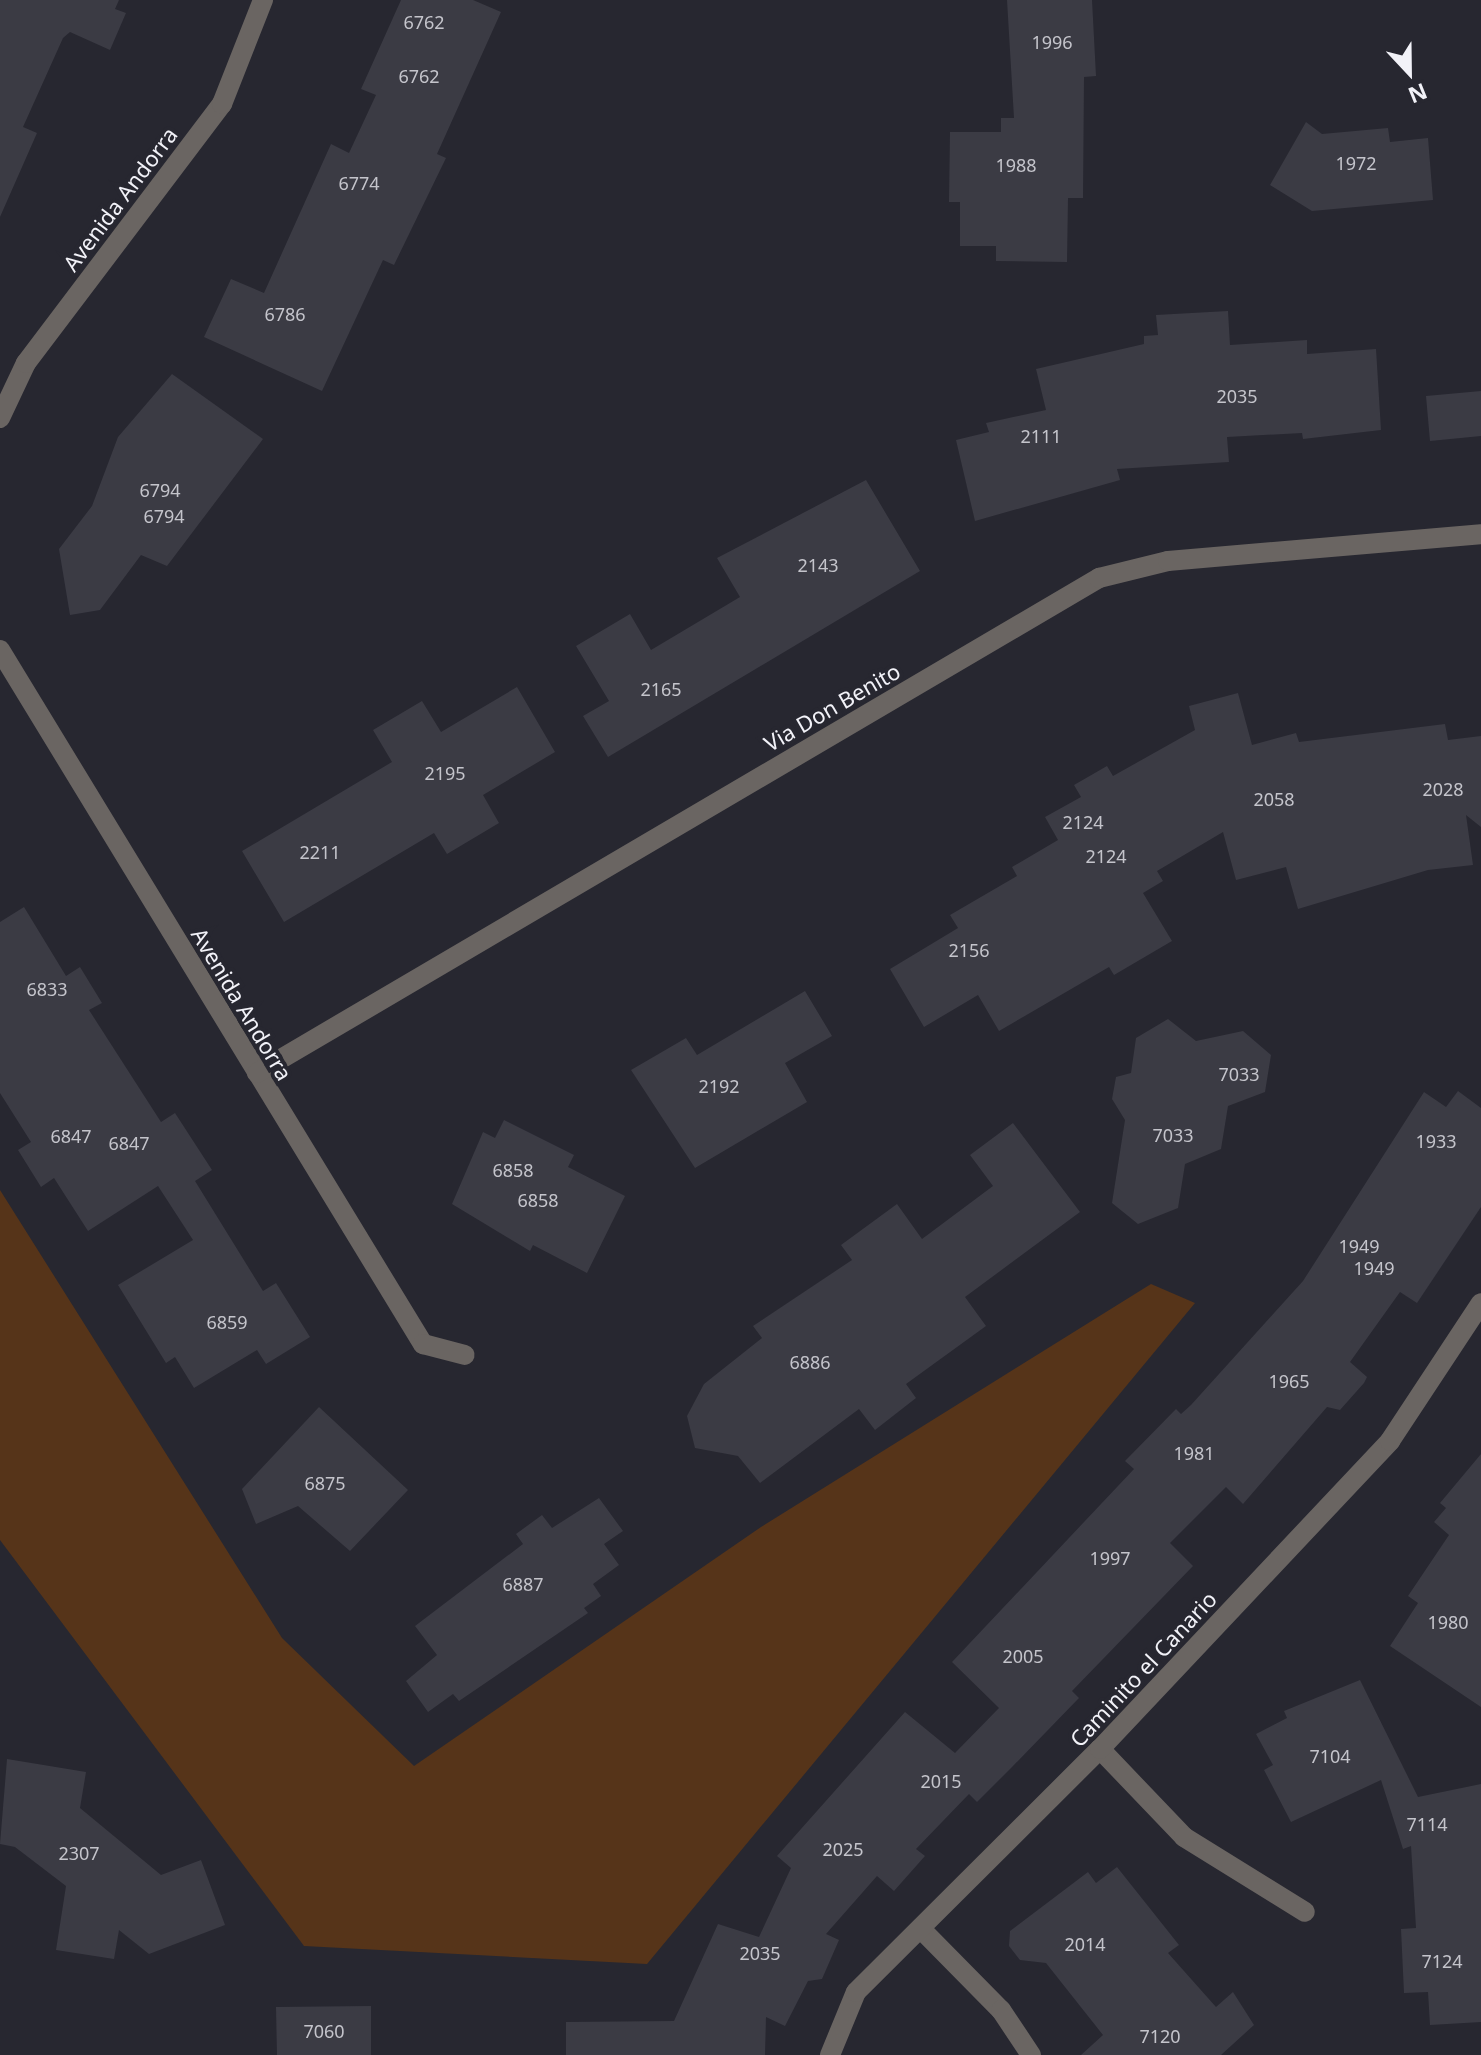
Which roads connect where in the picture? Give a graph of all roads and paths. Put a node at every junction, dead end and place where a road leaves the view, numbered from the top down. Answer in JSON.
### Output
{"nodes":[{"id":1,"x":263,"y":0,"type":"edge"},
{"id":2,"x":0,"y":418,"type":"edge"},
{"id":3,"x":1481,"y":534,"type":"edge"},
{"id":4,"x":0,"y":650,"type":"edge"},
{"id":5,"x":257,"y":1073,"type":"junction"},
{"id":6,"x":1481,"y":1303,"type":"edge"},
{"id":7,"x":465,"y":1355,"type":"dead end"},
{"id":8,"x":1100,"y":1749,"type":"junction"},
{"id":9,"x":1305,"y":1912,"type":"dead end"},
{"id":10,"x":921,"y":1929,"type":"junction"},
{"id":11,"x":830,"y":2055,"type":"edge"},
{"id":12,"x":1031,"y":2055,"type":"edge"}],
"edges":[{"from":1,"to":2,"type":"street","name":"Avenida Andorra"},
{"from":3,"to":5,"type":"street","name":"Via Don Benito"},
{"from":4,"to":5,"type":"street","name":"Avenida Andorra"},
{"from":5,"to":7,"type":"street","name":"Avenida Andorra"},
{"from":6,"to":8,"type":"street","name":"Caminito el Canario"},
{"from":8,"to":9,"type":"street"},
{"from":8,"to":10,"type":"street","name":"Caminito el Canario"},
{"from":10,"to":11,"type":"street","name":"Caminito el Canario"},
{"from":10,"to":12,"type":"street"}]}
